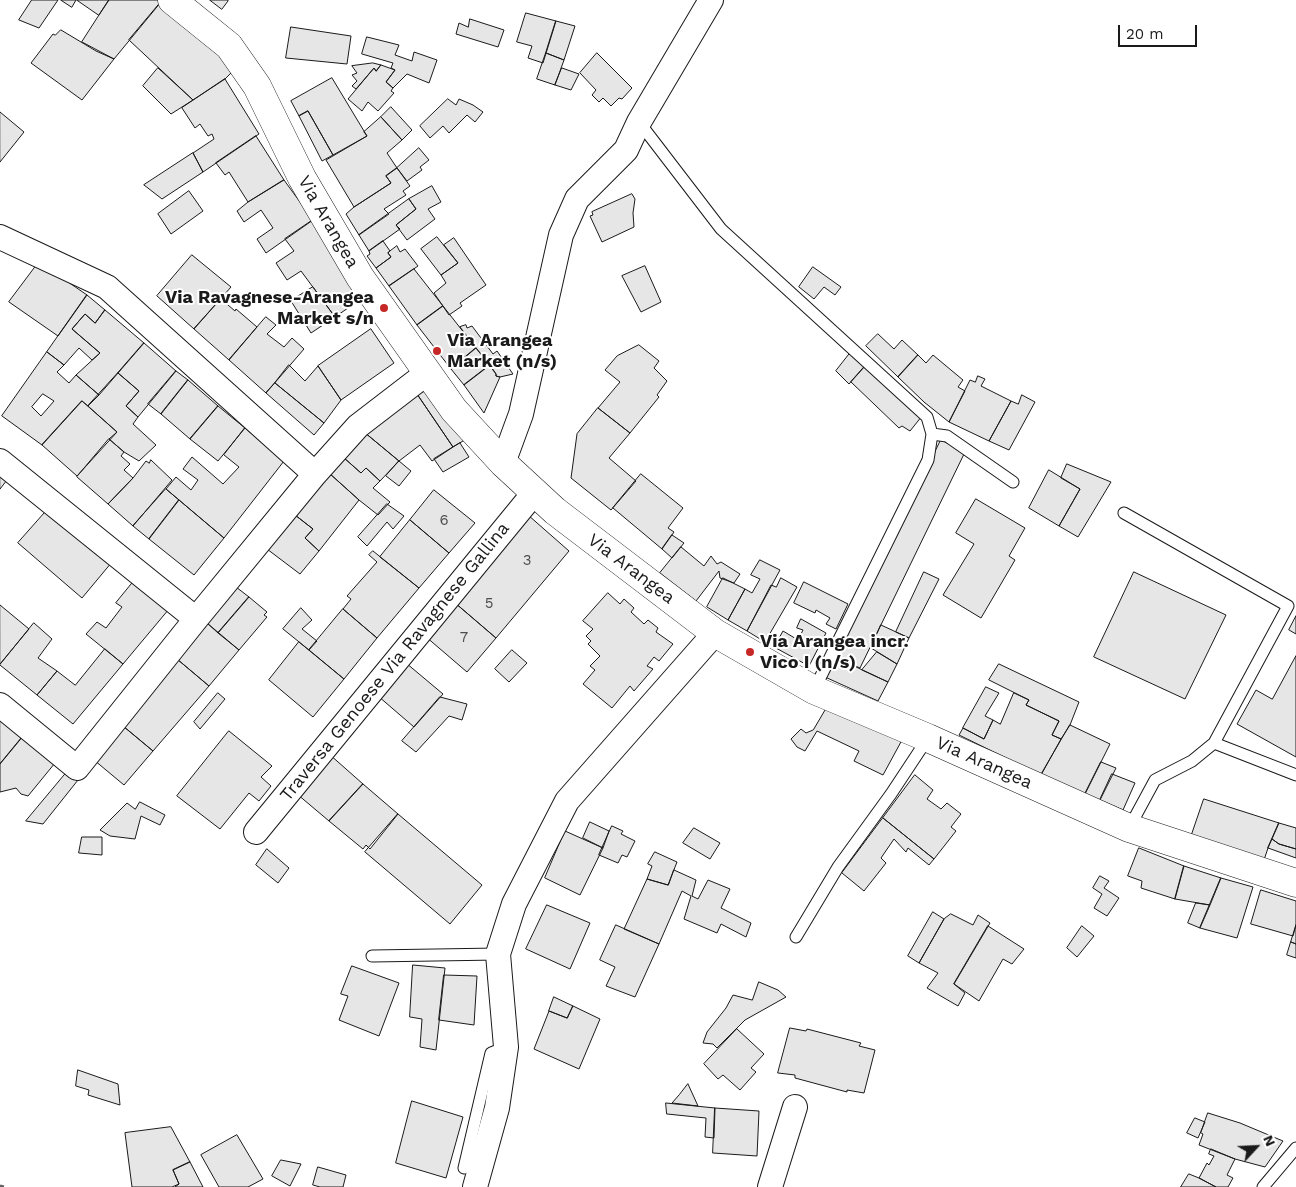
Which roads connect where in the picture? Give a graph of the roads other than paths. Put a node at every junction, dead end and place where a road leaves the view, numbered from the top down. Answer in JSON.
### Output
{"nodes":[{"id":1,"x":172,"y":0,"type":"edge"},
{"id":2,"x":711,"y":0,"type":"edge"},
{"id":3,"x":640,"y":122,"type":"junction"},
{"id":4,"x":0,"y":237,"type":"edge"},
{"id":5,"x":427,"y":373,"type":"junction"},
{"id":6,"x":932,"y":434,"type":"junction"},
{"id":7,"x":0,"y":461,"type":"edge"},
{"id":8,"x":503,"y":463,"type":"junction"},
{"id":9,"x":315,"y":474,"type":"junction"},
{"id":10,"x":1013,"y":482,"type":"dead end"},
{"id":11,"x":534,"y":493,"type":"junction"},
{"id":12,"x":1124,"y":513,"type":"dead end"},
{"id":13,"x":196,"y":619,"type":"junction"},
{"id":14,"x":715,"y":633,"type":"junction"},
{"id":15,"x":814,"y":690,"type":"junction"},
{"id":16,"x":0,"y":705,"type":"edge"},
{"id":17,"x":928,"y":738,"type":"junction"},
{"id":18,"x":1214,"y":743,"type":"junction"},
{"id":19,"x":1296,"y":775,"type":"edge"},
{"id":20,"x":1129,"y":828,"type":"junction"},
{"id":21,"x":256,"y":832,"type":"dead end"},
{"id":22,"x":1296,"y":883,"type":"edge"},
{"id":23,"x":796,"y":937,"type":"dead end"},
{"id":24,"x":498,"y":954,"type":"junction"},
{"id":25,"x":372,"y":956,"type":"dead end"},
{"id":26,"x":795,"y":1107,"type":"dead end"},
{"id":27,"x":1296,"y":1148,"type":"edge"},
{"id":28,"x":470,"y":1177,"type":"edge"},
{"id":29,"x":770,"y":1187,"type":"edge"},
{"id":30,"x":1263,"y":1187,"type":"edge"}],
"edges":[{"from":1,"to":5,"type":"street","name":"Via Arangea"},
{"from":2,"to":3,"type":"street"},
{"from":3,"to":6,"type":"lane"},
{"from":3,"to":8,"type":"street"},
{"from":4,"to":9,"type":"street"},
{"from":5,"to":8,"type":"street","name":"Via Arangea"},
{"from":5,"to":9,"type":"street"},
{"from":6,"to":10,"type":"lane"},
{"from":6,"to":15,"type":"lane"},
{"from":7,"to":13,"type":"street"},
{"from":8,"to":11,"type":"street","name":"Via Arangea"},
{"from":9,"to":13,"type":"street"},
{"from":11,"to":14,"type":"street","name":"Via Arangea"},
{"from":11,"to":21,"type":"street","name":"Traversa Genoese Via Ravagnese Gallina"},
{"from":12,"to":18,"type":"lane"},
{"from":13,"to":16,"type":"street"},
{"from":14,"to":15,"type":"street","name":"Via Arangea"},
{"from":14,"to":24,"type":"street"},
{"from":15,"to":17,"type":"street","name":"Via Arangea"},
{"from":17,"to":20,"type":"street","name":"Via Arangea"},
{"from":17,"to":23,"type":"lane"},
{"from":18,"to":19,"type":"lane"},
{"from":18,"to":20,"type":"lane"},
{"from":20,"to":22,"type":"street","name":"Via Arangea"},
{"from":24,"to":25,"type":"lane"},
{"from":24,"to":28,"type":"street"},
{"from":26,"to":29,"type":"street"},
{"from":27,"to":30,"type":"lane"}]}
